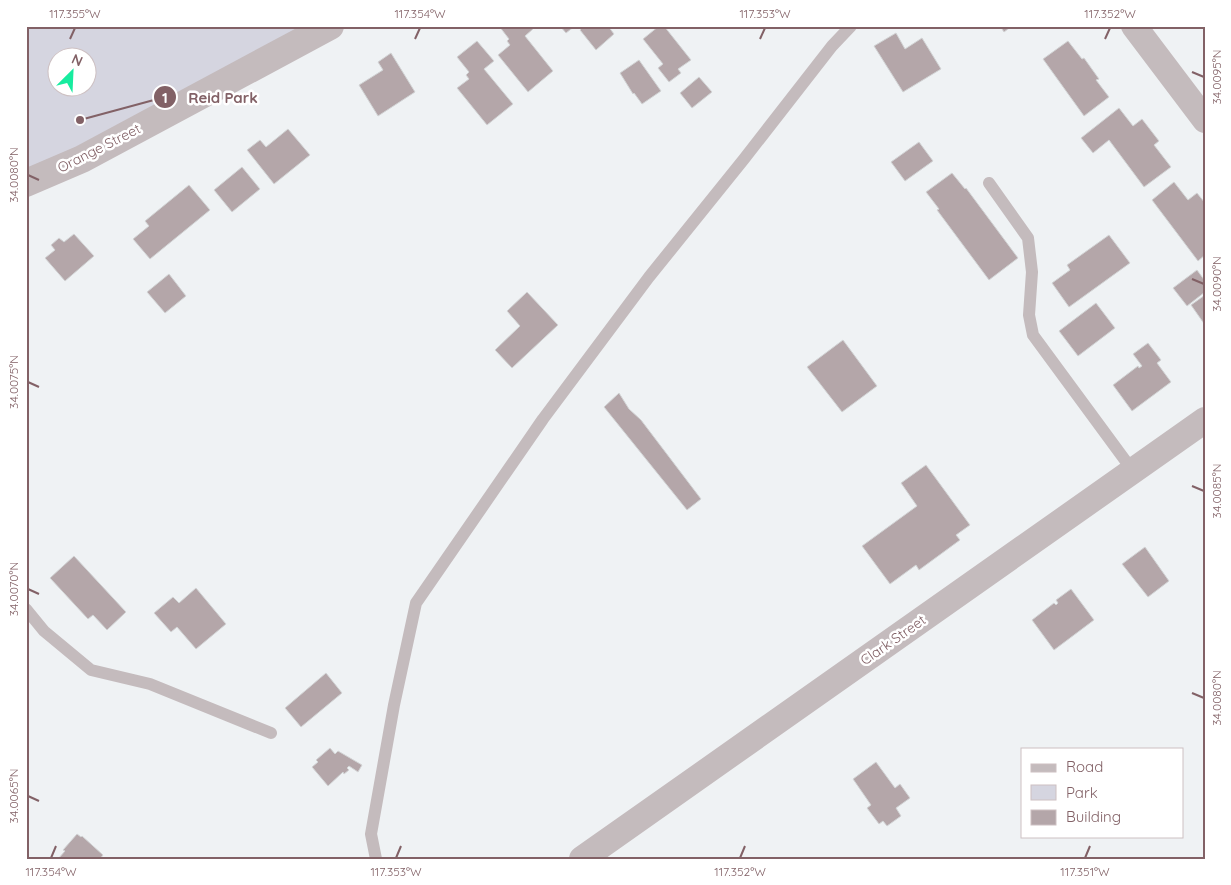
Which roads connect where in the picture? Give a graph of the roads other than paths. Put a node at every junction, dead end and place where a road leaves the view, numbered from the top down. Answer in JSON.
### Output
{"nodes":[{"id":1,"x":330,"y":26,"type":"edge"},
{"id":2,"x":851,"y":26,"type":"edge"},
{"id":3,"x":1134,"y":26,"type":"edge"},
{"id":4,"x":1205,"y":120,"type":"edge"},
{"id":5,"x":26,"y":183,"type":"edge"},
{"id":6,"x":989,"y":183,"type":"dead end"},
{"id":7,"x":1205,"y":420,"type":"edge"},
{"id":8,"x":1133,"y":471,"type":"junction"},
{"id":9,"x":26,"y":608,"type":"edge"},
{"id":10,"x":271,"y":733,"type":"dead end"},
{"id":11,"x":376,"y":859,"type":"edge"},
{"id":12,"x":582,"y":859,"type":"edge"}],
"edges":[{"from":1,"to":5,"type":"street","name":"Orange Street"},
{"from":2,"to":11,"type":"lane"},
{"from":3,"to":4,"type":"street"},
{"from":6,"to":8,"type":"lane"},
{"from":7,"to":8,"type":"street","name":"Clark Street"},
{"from":8,"to":12,"type":"street","name":"Clark Street"},
{"from":9,"to":10,"type":"lane"}]}
